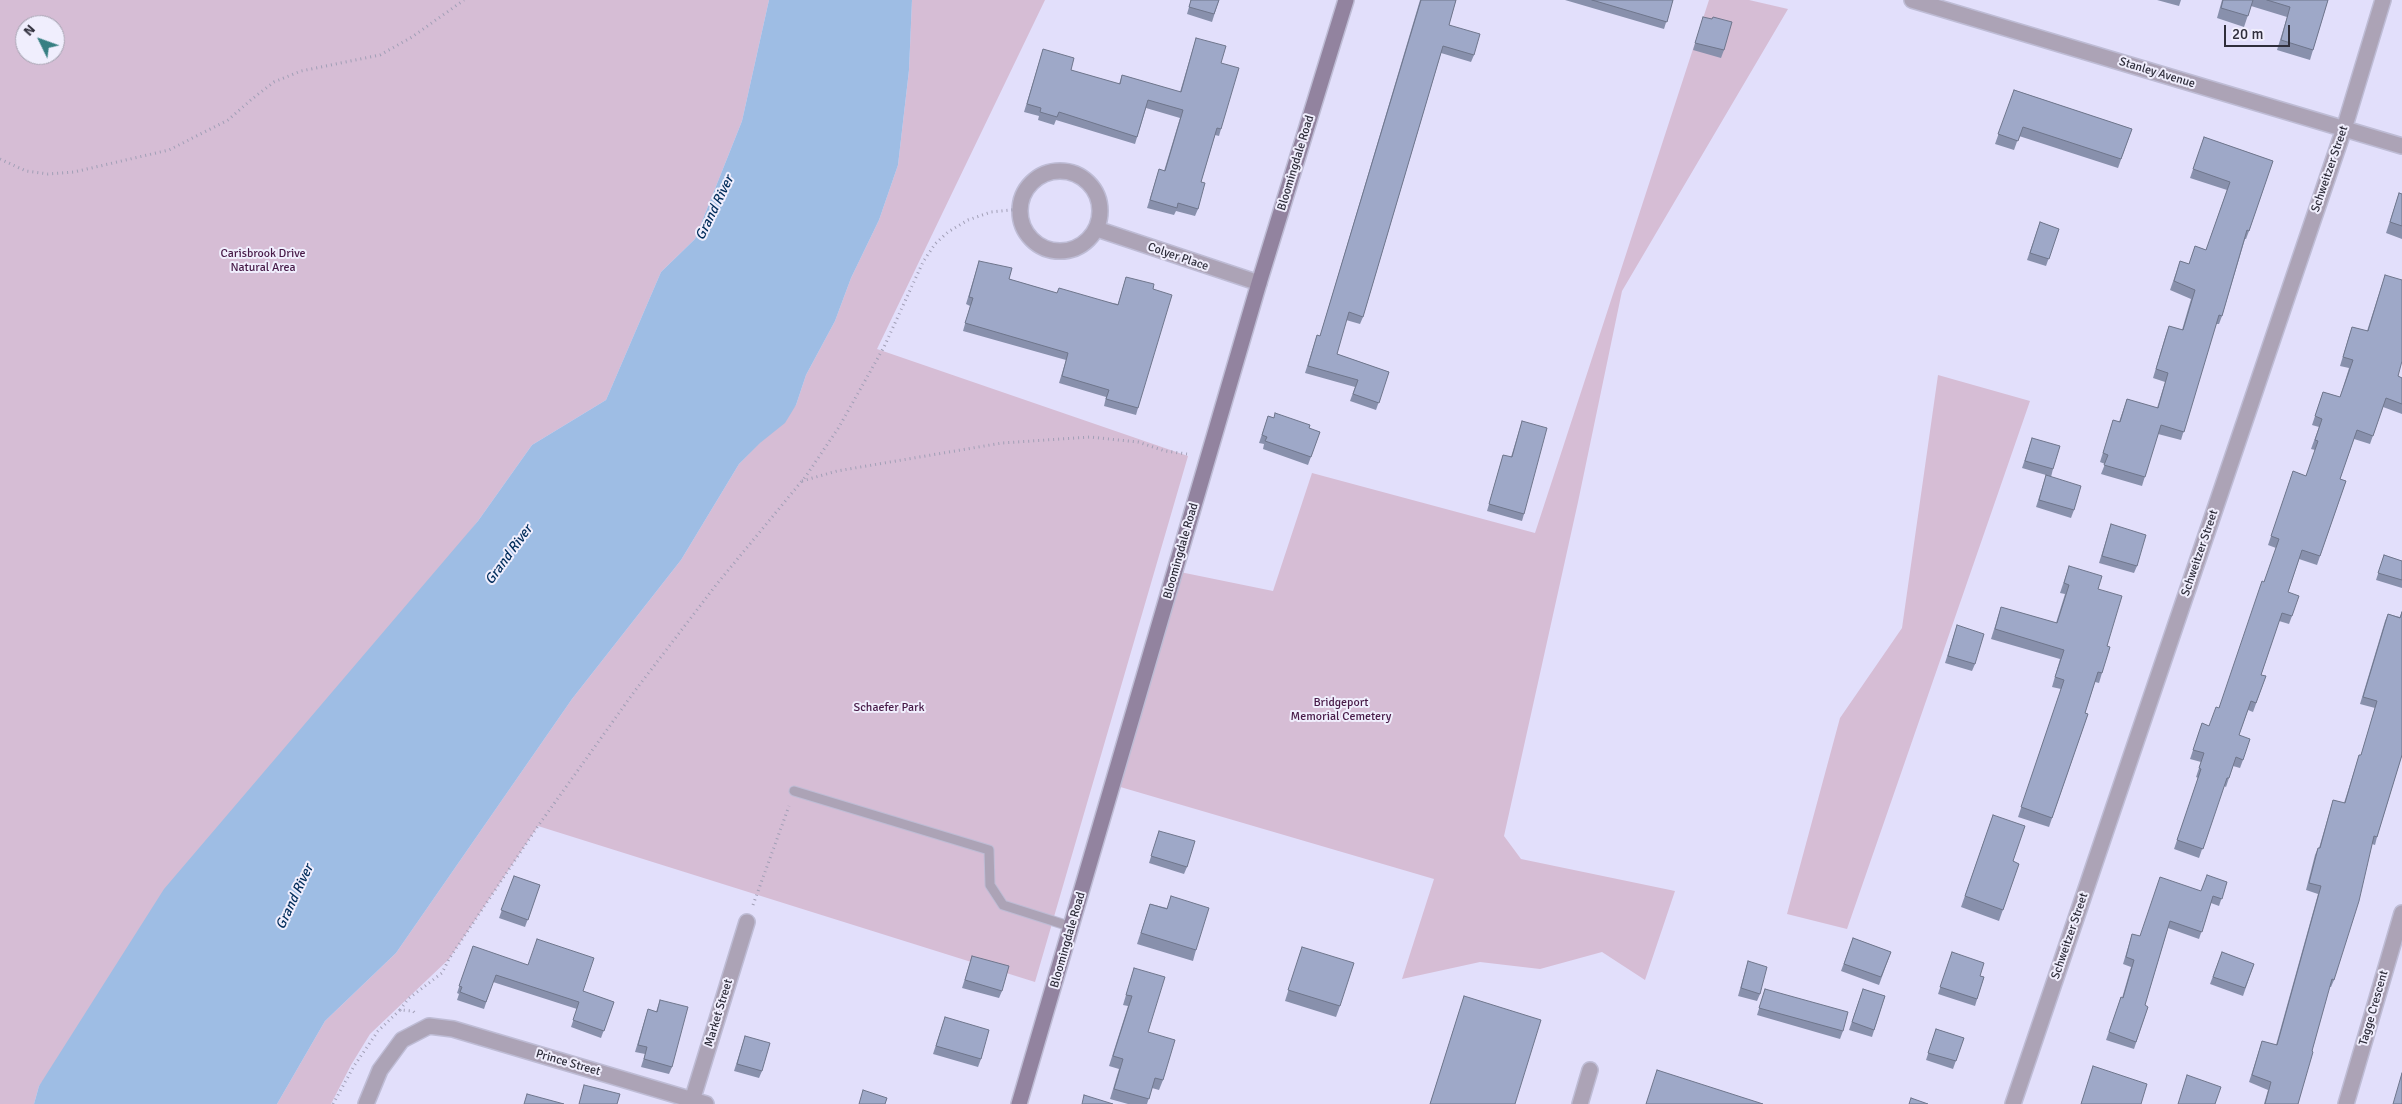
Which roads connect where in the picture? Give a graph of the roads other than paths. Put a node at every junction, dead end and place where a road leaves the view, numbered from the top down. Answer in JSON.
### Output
{"nodes":[{"id":1,"x":1346,"y":0,"type":"edge"},
{"id":2,"x":1912,"y":0,"type":"edge"},
{"id":3,"x":2383,"y":0,"type":"edge"},
{"id":4,"x":2344,"y":129,"type":"junction"},
{"id":5,"x":2402,"y":146,"type":"edge"},
{"id":6,"x":1097,"y":229,"type":"junction"},
{"id":7,"x":1259,"y":283,"type":"junction"},
{"id":8,"x":794,"y":791,"type":"road end"},
{"id":9,"x":2402,"y":913,"type":"edge"},
{"id":10,"x":747,"y":922,"type":"road end"},
{"id":11,"x":1072,"y":927,"type":"junction"},
{"id":12,"x":1590,"y":1070,"type":"dead end"},
{"id":13,"x":696,"y":1103,"type":"edge"},
{"id":14,"x":366,"y":1104,"type":"edge"},
{"id":15,"x":1019,"y":1104,"type":"edge"},
{"id":16,"x":1580,"y":1104,"type":"edge"},
{"id":17,"x":2013,"y":1104,"type":"edge"},
{"id":18,"x":2346,"y":1104,"type":"edge"}],
"edges":[{"from":1,"to":7,"type":"main road","name":"Bloomingdale Road"},
{"from":2,"to":4,"type":"street","name":"Stanley Avenue"},
{"from":3,"to":4,"type":"street","name":"Schweitzer Street"},
{"from":4,"to":5,"type":"street","name":"Stanley Avenue"},
{"from":4,"to":17,"type":"street","name":"Schweitzer Street"},
{"from":6,"to":6,"type":"street"},
{"from":6,"to":7,"type":"street","name":"Colyer Place"},
{"from":7,"to":11,"type":"main road","name":"Bloomingdale Road"},
{"from":8,"to":11,"type":"lane"},
{"from":9,"to":18,"type":"street","name":"Tagge Crescent"},
{"from":10,"to":13,"type":"street","name":"Market Street"},
{"from":11,"to":15,"type":"main road","name":"Bloomingdale Road"},
{"from":12,"to":16,"type":"street"},
{"from":13,"to":14,"type":"street","name":"Prince Street"}]}
